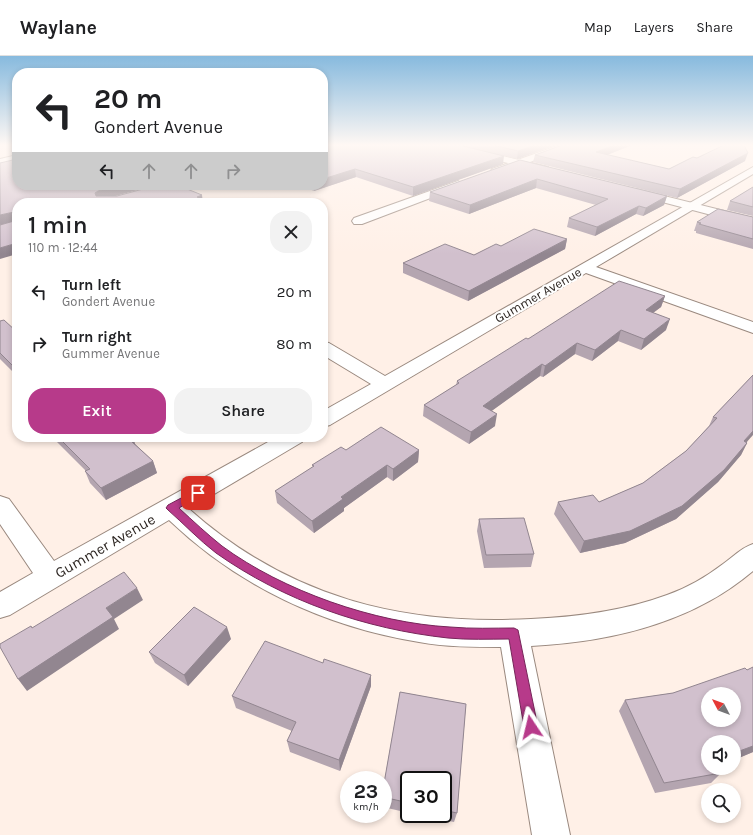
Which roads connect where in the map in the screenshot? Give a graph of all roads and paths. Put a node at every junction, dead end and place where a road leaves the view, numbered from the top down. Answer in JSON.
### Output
{"nodes":[{"id":1,"x":466,"y":181,"type":"edge"},
{"id":2,"x":734,"y":181,"type":"edge"},
{"id":3,"x":624,"y":189,"type":"edge"},
{"id":4,"x":692,"y":206,"type":"junction"},
{"id":5,"x":358,"y":221,"type":"dead end"},
{"id":6,"x":753,"y":222,"type":"edge"},
{"id":7,"x":584,"y":268,"type":"junction"},
{"id":8,"x":753,"y":328,"type":"edge"},
{"id":9,"x":328,"y":350,"type":"edge"},
{"id":10,"x":386,"y":384,"type":"junction"},
{"id":11,"x":328,"y":417,"type":"edge"},
{"id":12,"x":285,"y":442,"type":"edge"},
{"id":13,"x":0,"y":506,"type":"edge"},
{"id":14,"x":172,"y":508,"type":"junction"},
{"id":15,"x":753,"y":555,"type":"edge"},
{"id":16,"x":50,"y":577,"type":"junction"},
{"id":17,"x":0,"y":606,"type":"edge"},
{"id":18,"x":514,"y":634,"type":"junction"},
{"id":19,"x":551,"y":835,"type":"edge"}],
"edges":[{"from":1,"to":5,"type":"street"},
{"from":2,"to":4,"type":"street","name":"Gummer Avenue"},
{"from":3,"to":4,"type":"street"},
{"from":4,"to":6,"type":"street"},
{"from":4,"to":7,"type":"street","name":"Gummer Avenue"},
{"from":7,"to":8,"type":"street"},
{"from":7,"to":10,"type":"street","name":"Gummer Avenue"},
{"from":9,"to":10,"type":"street"},
{"from":10,"to":11,"type":"street","name":"Gummer Avenue"},
{"from":12,"to":14,"type":"street","name":"Gummer Avenue"},
{"from":13,"to":16,"type":"street"},
{"from":14,"to":16,"type":"street","name":"Gummer Avenue"},
{"from":14,"to":18,"type":"street"},
{"from":15,"to":18,"type":"street"},
{"from":16,"to":17,"type":"street","name":"Gummer Avenue"},
{"from":18,"to":19,"type":"street"}]}
